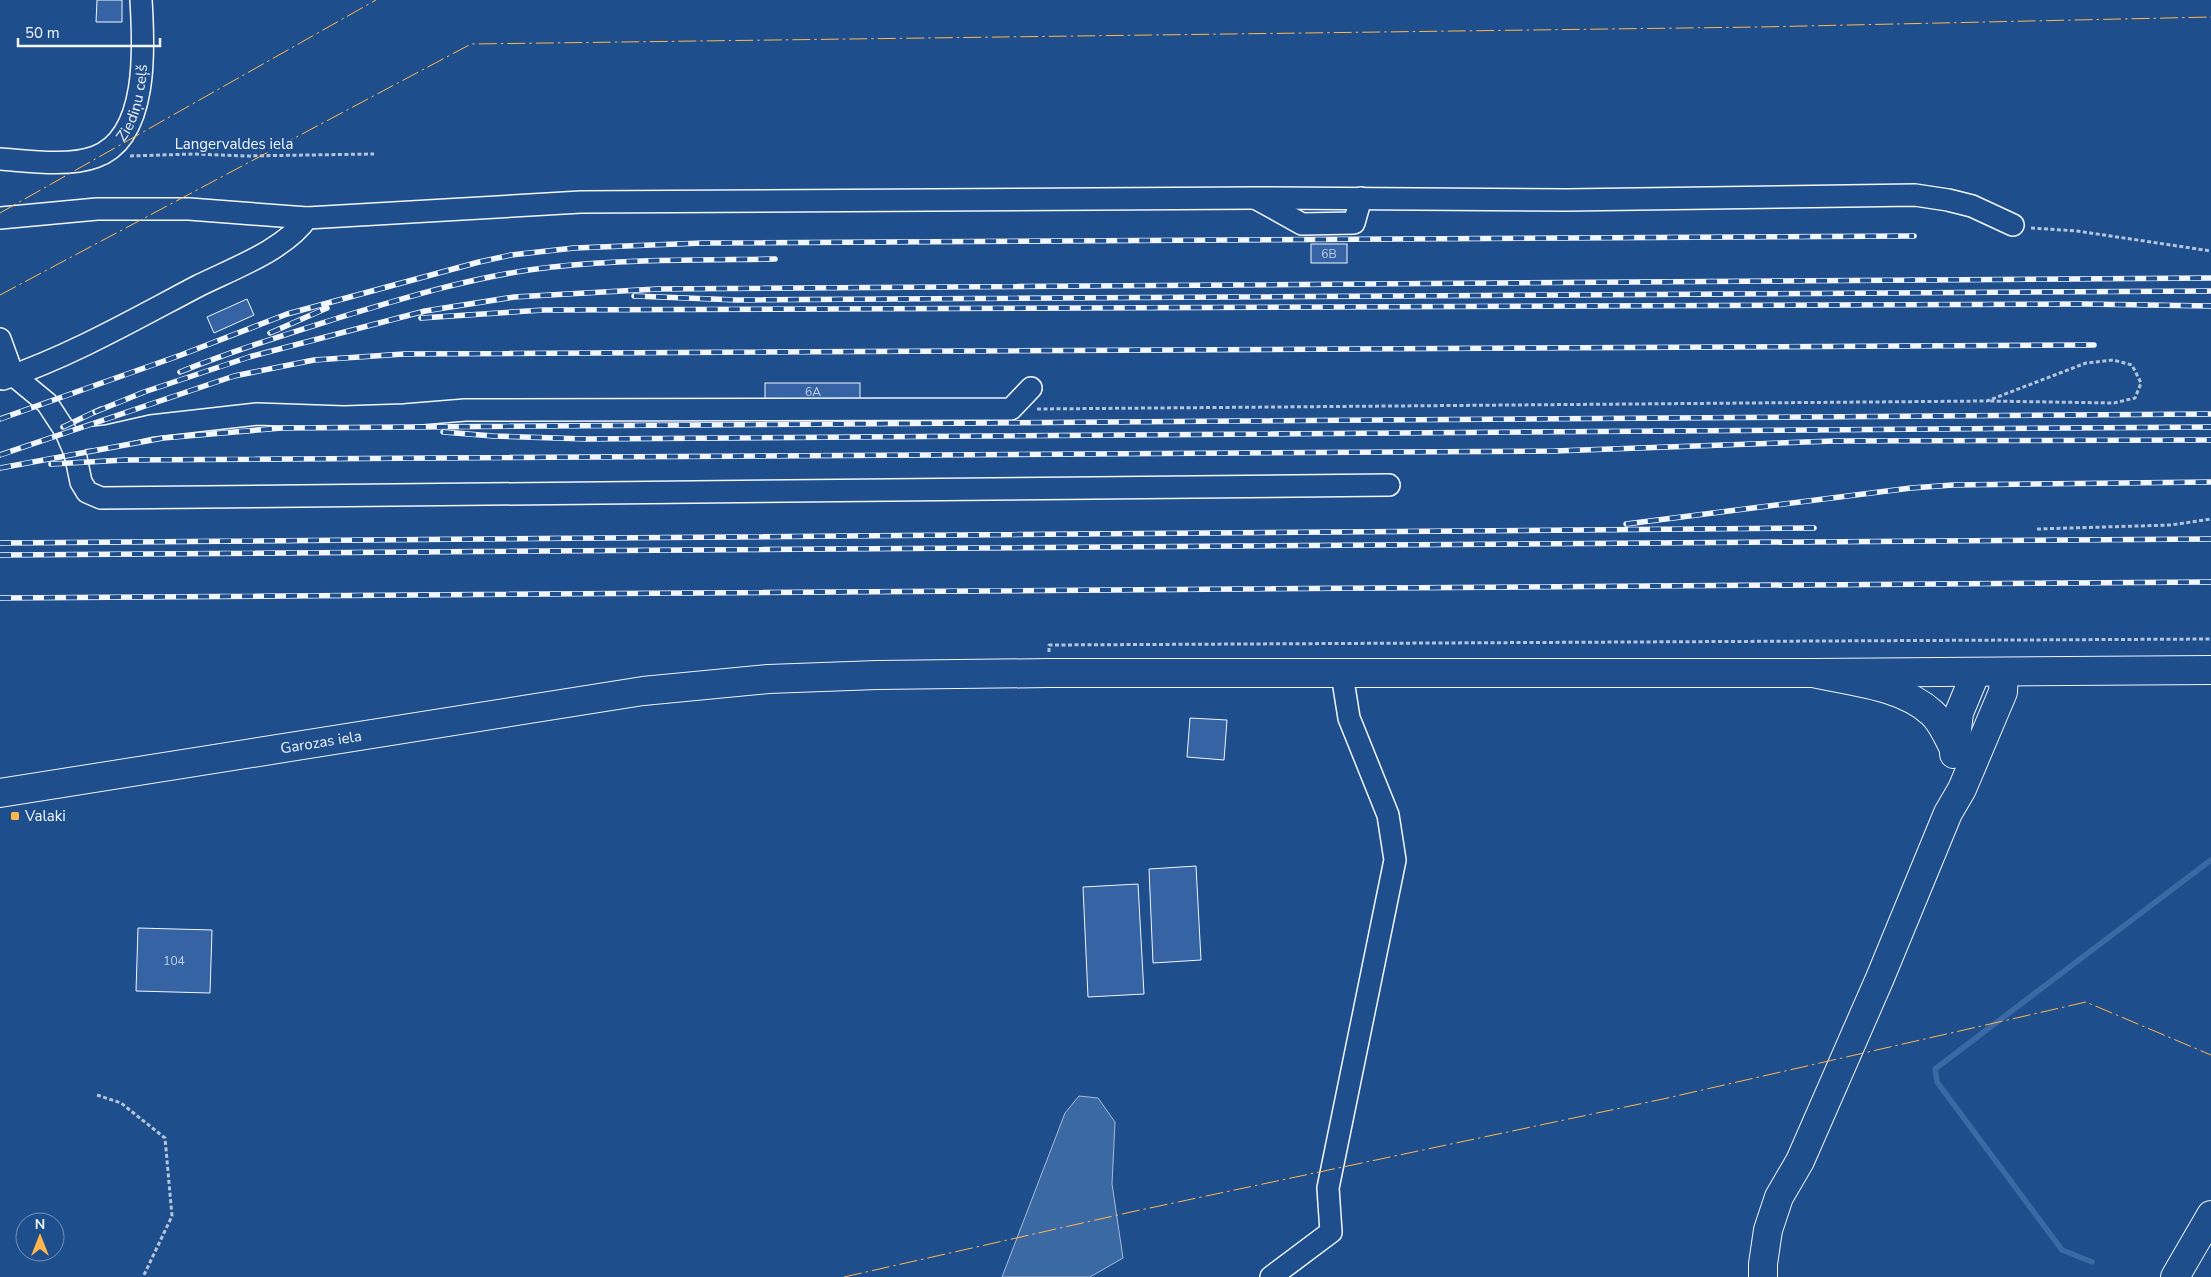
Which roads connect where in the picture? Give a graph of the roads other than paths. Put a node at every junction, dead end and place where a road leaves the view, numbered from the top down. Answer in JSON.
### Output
{"nodes":[{"id":1,"x":141,"y":0,"type":"edge"},
{"id":2,"x":0,"y":159,"type":"edge"},
{"id":3,"x":0,"y":218,"type":"edge"},
{"id":4,"x":307,"y":218,"type":"junction"},
{"id":5,"x":2013,"y":225,"type":"road end"},
{"id":6,"x":0,"y":339,"type":"edge"},
{"id":7,"x":7,"y":377,"type":"edge"},
{"id":8,"x":1031,"y":388,"type":"dead end"},
{"id":9,"x":70,"y":440,"type":"junction"},
{"id":10,"x":1390,"y":485,"type":"dead end"},
{"id":11,"x":2211,"y":670,"type":"edge"},
{"id":12,"x":1976,"y":672,"type":"junction"},
{"id":13,"x":2004,"y":672,"type":"junction"},
{"id":14,"x":1812,"y":673,"type":"junction"},
{"id":15,"x":1342,"y":674,"type":"junction"},
{"id":16,"x":1954,"y":749,"type":"junction"},
{"id":17,"x":0,"y":793,"type":"edge"},
{"id":18,"x":1948,"y":813,"type":"junction"},
{"id":19,"x":1800,"y":1161,"type":"junction"},
{"id":20,"x":2211,"y":1215,"type":"edge"},
{"id":21,"x":1271,"y":1277,"type":"edge"},
{"id":22,"x":1763,"y":1277,"type":"edge"},
{"id":23,"x":1778,"y":1277,"type":"edge"},
{"id":24,"x":2175,"y":1277,"type":"edge"}],
"edges":[{"from":1,"to":2,"type":"street","name":"Ziediņu ceļš"},
{"from":3,"to":4,"type":"street"},
{"from":4,"to":5,"type":"street"},
{"from":4,"to":7,"type":"street"},
{"from":6,"to":7,"type":"street"},
{"from":7,"to":9,"type":"street"},
{"from":8,"to":9,"type":"street"},
{"from":9,"to":10,"type":"street"},
{"from":11,"to":13,"type":"main road"},
{"from":12,"to":13,"type":"main road"},
{"from":12,"to":14,"type":"main road"},
{"from":12,"to":16,"type":"main road"},
{"from":13,"to":18,"type":"main road"},
{"from":14,"to":15,"type":"main road","name":"Garozas iela"},
{"from":14,"to":16,"type":"main road"},
{"from":15,"to":17,"type":"main road","name":"Garozas iela"},
{"from":15,"to":21,"type":"street"},
{"from":16,"to":18,"type":"main road"},
{"from":18,"to":19,"type":"main road"},
{"from":19,"to":22,"type":"main road"},
{"from":19,"to":23,"type":"main road"},
{"from":20,"to":24,"type":"main road"}]}
